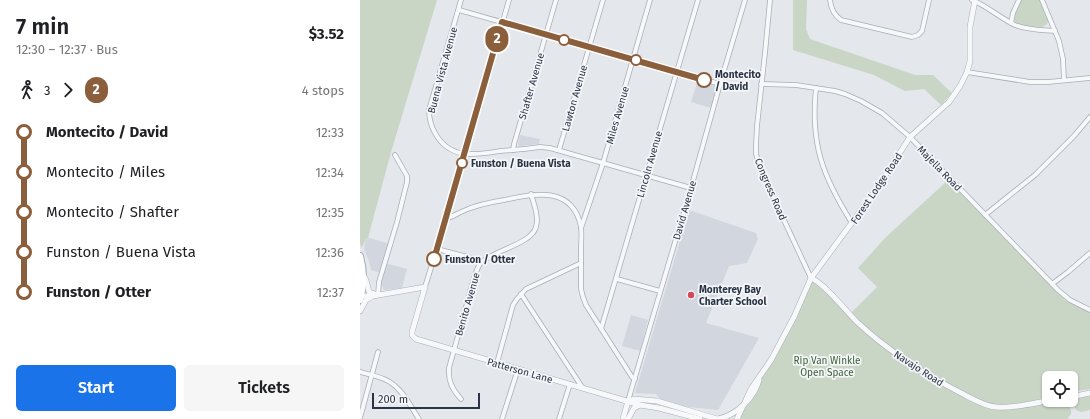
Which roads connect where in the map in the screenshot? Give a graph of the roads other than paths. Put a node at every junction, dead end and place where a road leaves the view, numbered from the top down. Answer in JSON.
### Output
{"nodes":[{"id":1,"x":461,"y":0,"type":"edge"},
{"id":2,"x":509,"y":0,"type":"edge"},
{"id":3,"x":556,"y":0,"type":"edge"},
{"id":4,"x":603,"y":0,"type":"edge"},
{"id":5,"x":650,"y":0,"type":"edge"},
{"id":6,"x":698,"y":0,"type":"edge"},
{"id":7,"x":746,"y":0,"type":"edge"},
{"id":8,"x":770,"y":0,"type":"edge"},
{"id":9,"x":830,"y":0,"type":"edge"},
{"id":10,"x":929,"y":0,"type":"edge"},
{"id":11,"x":974,"y":0,"type":"edge"},
{"id":12,"x":1020,"y":0,"type":"edge"},
{"id":13,"x":1042,"y":0,"type":"edge"},
{"id":14,"x":459,"y":10,"type":"junction"},
{"id":15,"x":502,"y":22,"type":"junction"},
{"id":16,"x":1011,"y":23,"type":"junction"},
{"id":17,"x":1055,"y":31,"type":"junction"},
{"id":18,"x":546,"y":34,"type":"junction"},
{"id":19,"x":589,"y":47,"type":"junction"},
{"id":20,"x":633,"y":59,"type":"junction"},
{"id":21,"x":676,"y":72,"type":"junction"},
{"id":22,"x":967,"y":72,"type":"junction"},
{"id":23,"x":1090,"y":78,"type":"edge"},
{"id":24,"x":1064,"y":80,"type":"junction"},
{"id":25,"x":720,"y":84,"type":"junction"},
{"id":26,"x":761,"y":84,"type":"junction"},
{"id":27,"x":816,"y":88,"type":"junction"},
{"id":28,"x":1090,"y":117,"type":"edge"},
{"id":29,"x":910,"y":137,"type":"junction"},
{"id":30,"x":513,"y":150,"type":"junction"},
{"id":31,"x":559,"y":150,"type":"junction"},
{"id":32,"x":464,"y":154,"type":"junction"},
{"id":33,"x":396,"y":155,"type":"dead end"},
{"id":34,"x":603,"y":163,"type":"junction"},
{"id":35,"x":646,"y":175,"type":"junction"},
{"id":36,"x":691,"y":188,"type":"junction"},
{"id":37,"x":531,"y":194,"type":"junction"},
{"id":38,"x":985,"y":215,"type":"junction"},
{"id":39,"x":446,"y":219,"type":"junction"},
{"id":40,"x":852,"y":223,"type":"junction"},
{"id":41,"x":581,"y":228,"type":"junction"},
{"id":42,"x":437,"y":249,"type":"junction"},
{"id":43,"x":1090,"y":253,"type":"edge"},
{"id":44,"x":360,"y":256,"type":"edge"},
{"id":45,"x":483,"y":260,"type":"junction"},
{"id":46,"x":581,"y":263,"type":"junction"},
{"id":47,"x":363,"y":275,"type":"junction"},
{"id":48,"x":811,"y":278,"type":"junction"},
{"id":49,"x":617,"y":279,"type":"junction"},
{"id":50,"x":1052,"y":284,"type":"junction"},
{"id":51,"x":425,"y":286,"type":"junction"},
{"id":52,"x":660,"y":291,"type":"junction"},
{"id":53,"x":521,"y":294,"type":"junction"},
{"id":54,"x":375,"y":295,"type":"junction"},
{"id":55,"x":361,"y":298,"type":"edge"},
{"id":56,"x":1090,"y":310,"type":"edge"},
{"id":57,"x":360,"y":311,"type":"edge"},
{"id":58,"x":601,"y":329,"type":"junction"},
{"id":59,"x":454,"y":351,"type":"junction"},
{"id":60,"x":378,"y":352,"type":"dead end"},
{"id":61,"x":497,"y":363,"type":"junction"},
{"id":62,"x":518,"y":369,"type":"junction"},
{"id":63,"x":360,"y":372,"type":"edge"},
{"id":64,"x":372,"y":375,"type":"junction"},
{"id":65,"x":634,"y":379,"type":"junction"},
{"id":66,"x":570,"y":384,"type":"junction"},
{"id":67,"x":582,"y":387,"type":"junction"},
{"id":68,"x":1090,"y":393,"type":"edge"},
{"id":69,"x":1078,"y":396,"type":"edge"},
{"id":70,"x":461,"y":399,"type":"dead end"},
{"id":71,"x":628,"y":401,"type":"junction"},
{"id":72,"x":745,"y":402,"type":"junction"},
{"id":73,"x":1042,"y":402,"type":"edge"},
{"id":74,"x":640,"y":405,"type":"junction"},
{"id":75,"x":740,"y":416,"type":"edge"},
{"id":76,"x":360,"y":418,"type":"edge"},
{"id":77,"x":419,"y":419,"type":"edge"},
{"id":78,"x":502,"y":419,"type":"edge"},
{"id":79,"x":559,"y":419,"type":"edge"},
{"id":80,"x":623,"y":419,"type":"edge"},
{"id":81,"x":628,"y":419,"type":"edge"},
{"id":82,"x":700,"y":419,"type":"edge"},
{"id":83,"x":718,"y":419,"type":"edge"},
{"id":84,"x":737,"y":419,"type":"edge"}],
"edges":[{"from":1,"to":14,"type":"street","name":"Buena Vista Avenue"},
{"from":2,"to":15,"type":"street"},
{"from":3,"to":18,"type":"street","name":"Shafter Avenue"},
{"from":4,"to":19,"type":"street","name":"Lawton Avenue"},
{"from":5,"to":20,"type":"street","name":"Miles Avenue"},
{"from":6,"to":21,"type":"street","name":"Lincoln Avenue"},
{"from":7,"to":25,"type":"street","name":"David Avenue"},
{"from":8,"to":26,"type":"street","name":"Congress Road"},
{"from":9,"to":10,"type":"street"},
{"from":11,"to":16,"type":"street"},
{"from":11,"to":22,"type":"street","name":"Forest Lodge Road"},
{"from":12,"to":16,"type":"street"},
{"from":13,"to":17,"type":"street"},
{"from":14,"to":15,"type":"street"},
{"from":14,"to":32,"type":"street","name":"Buena Vista Avenue"},
{"from":15,"to":18,"type":"street"},
{"from":15,"to":32,"type":"street"},
{"from":16,"to":17,"type":"street"},
{"from":17,"to":24,"type":"street"},
{"from":18,"to":19,"type":"street"},
{"from":18,"to":30,"type":"street","name":"Shafter Avenue"},
{"from":19,"to":20,"type":"street"},
{"from":19,"to":31,"type":"street","name":"Lawton Avenue"},
{"from":20,"to":21,"type":"street"},
{"from":20,"to":34,"type":"street","name":"Miles Avenue"},
{"from":21,"to":25,"type":"street"},
{"from":21,"to":35,"type":"street","name":"Lincoln Avenue"},
{"from":22,"to":24,"type":"street"},
{"from":22,"to":29,"type":"street","name":"Forest Lodge Road"},
{"from":23,"to":24,"type":"street"},
{"from":25,"to":36,"type":"street","name":"David Avenue"},
{"from":26,"to":27,"type":"street","name":"Majella Road"},
{"from":26,"to":48,"type":"street","name":"Congress Road"},
{"from":27,"to":29,"type":"street","name":"Majella Road"},
{"from":27,"to":40,"type":"street"},
{"from":28,"to":38,"type":"street"},
{"from":29,"to":38,"type":"street","name":"Majella Road"},
{"from":29,"to":40,"type":"street","name":"Forest Lodge Road"},
{"from":30,"to":31,"type":"street","name":"Buena Vista Avenue"},
{"from":30,"to":32,"type":"street","name":"Buena Vista Avenue"},
{"from":31,"to":34,"type":"street","name":"Buena Vista Avenue"},
{"from":32,"to":39,"type":"street"},
{"from":33,"to":54,"type":"street"},
{"from":34,"to":35,"type":"street","name":"Buena Vista Avenue"},
{"from":34,"to":41,"type":"street","name":"Miles Avenue"},
{"from":35,"to":36,"type":"street","name":"Buena Vista Avenue"},
{"from":35,"to":49,"type":"street","name":"Lincoln Avenue"},
{"from":36,"to":52,"type":"street","name":"David Avenue"},
{"from":37,"to":39,"type":"street"},
{"from":37,"to":41,"type":"street"},
{"from":37,"to":45,"type":"street","name":"Benito Avenue"},
{"from":38,"to":50,"type":"street","name":"Majella Road"},
{"from":39,"to":42,"type":"street"},
{"from":40,"to":48,"type":"street","name":"Forest Lodge Road"},
{"from":41,"to":46,"type":"street"},
{"from":42,"to":45,"type":"street"},
{"from":42,"to":51,"type":"street"},
{"from":43,"to":50,"type":"street"},
{"from":44,"to":47,"type":"main road"},
{"from":45,"to":59,"type":"street","name":"Benito Avenue"},
{"from":46,"to":53,"type":"street"},
{"from":46,"to":58,"type":"street"},
{"from":47,"to":54,"type":"street"},
{"from":47,"to":55,"type":"main road"},
{"from":48,"to":72,"type":"street","name":"Forest Lodge Road"},
{"from":48,"to":73,"type":"street","name":"Navajo Road"},
{"from":49,"to":52,"type":"street"},
{"from":49,"to":58,"type":"street","name":"Lincoln Avenue"},
{"from":50,"to":56,"type":"street","name":"Majella Road"},
{"from":51,"to":54,"type":"street"},
{"from":51,"to":59,"type":"street","name":"Patterson Lane"},
{"from":52,"to":65,"type":"street","name":"David Avenue"},
{"from":53,"to":61,"type":"street"},
{"from":53,"to":67,"type":"street"},
{"from":54,"to":55,"type":"street"},
{"from":54,"to":57,"type":"street"},
{"from":58,"to":65,"type":"street"},
{"from":59,"to":61,"type":"street","name":"Patterson Lane"},
{"from":59,"to":70,"type":"street","name":"Benito Avenue"},
{"from":60,"to":64,"type":"street"},
{"from":61,"to":62,"type":"street","name":"Patterson Lane"},
{"from":62,"to":66,"type":"street","name":"Patterson Lane"},
{"from":62,"to":78,"type":"street"},
{"from":63,"to":64,"type":"street"},
{"from":64,"to":76,"type":"street"},
{"from":64,"to":77,"type":"street"},
{"from":65,"to":71,"type":"street","name":"David Avenue"},
{"from":66,"to":67,"type":"street","name":"Patterson Lane"},
{"from":66,"to":79,"type":"street"},
{"from":67,"to":71,"type":"street","name":"Patterson Lane"},
{"from":68,"to":69,"type":"street"},
{"from":71,"to":74,"type":"street","name":"Patterson Lane"},
{"from":71,"to":80,"type":"street","name":"David Avenue"},
{"from":71,"to":83,"type":"street"},
{"from":72,"to":75,"type":"street","name":"Forest Lodge Road"},
{"from":72,"to":83,"type":"street"},
{"from":74,"to":81,"type":"street"},
{"from":74,"to":82,"type":"street","name":"Patterson Lane"},
{"from":75,"to":84,"type":"street","name":"Forest Lodge Road"}]}
